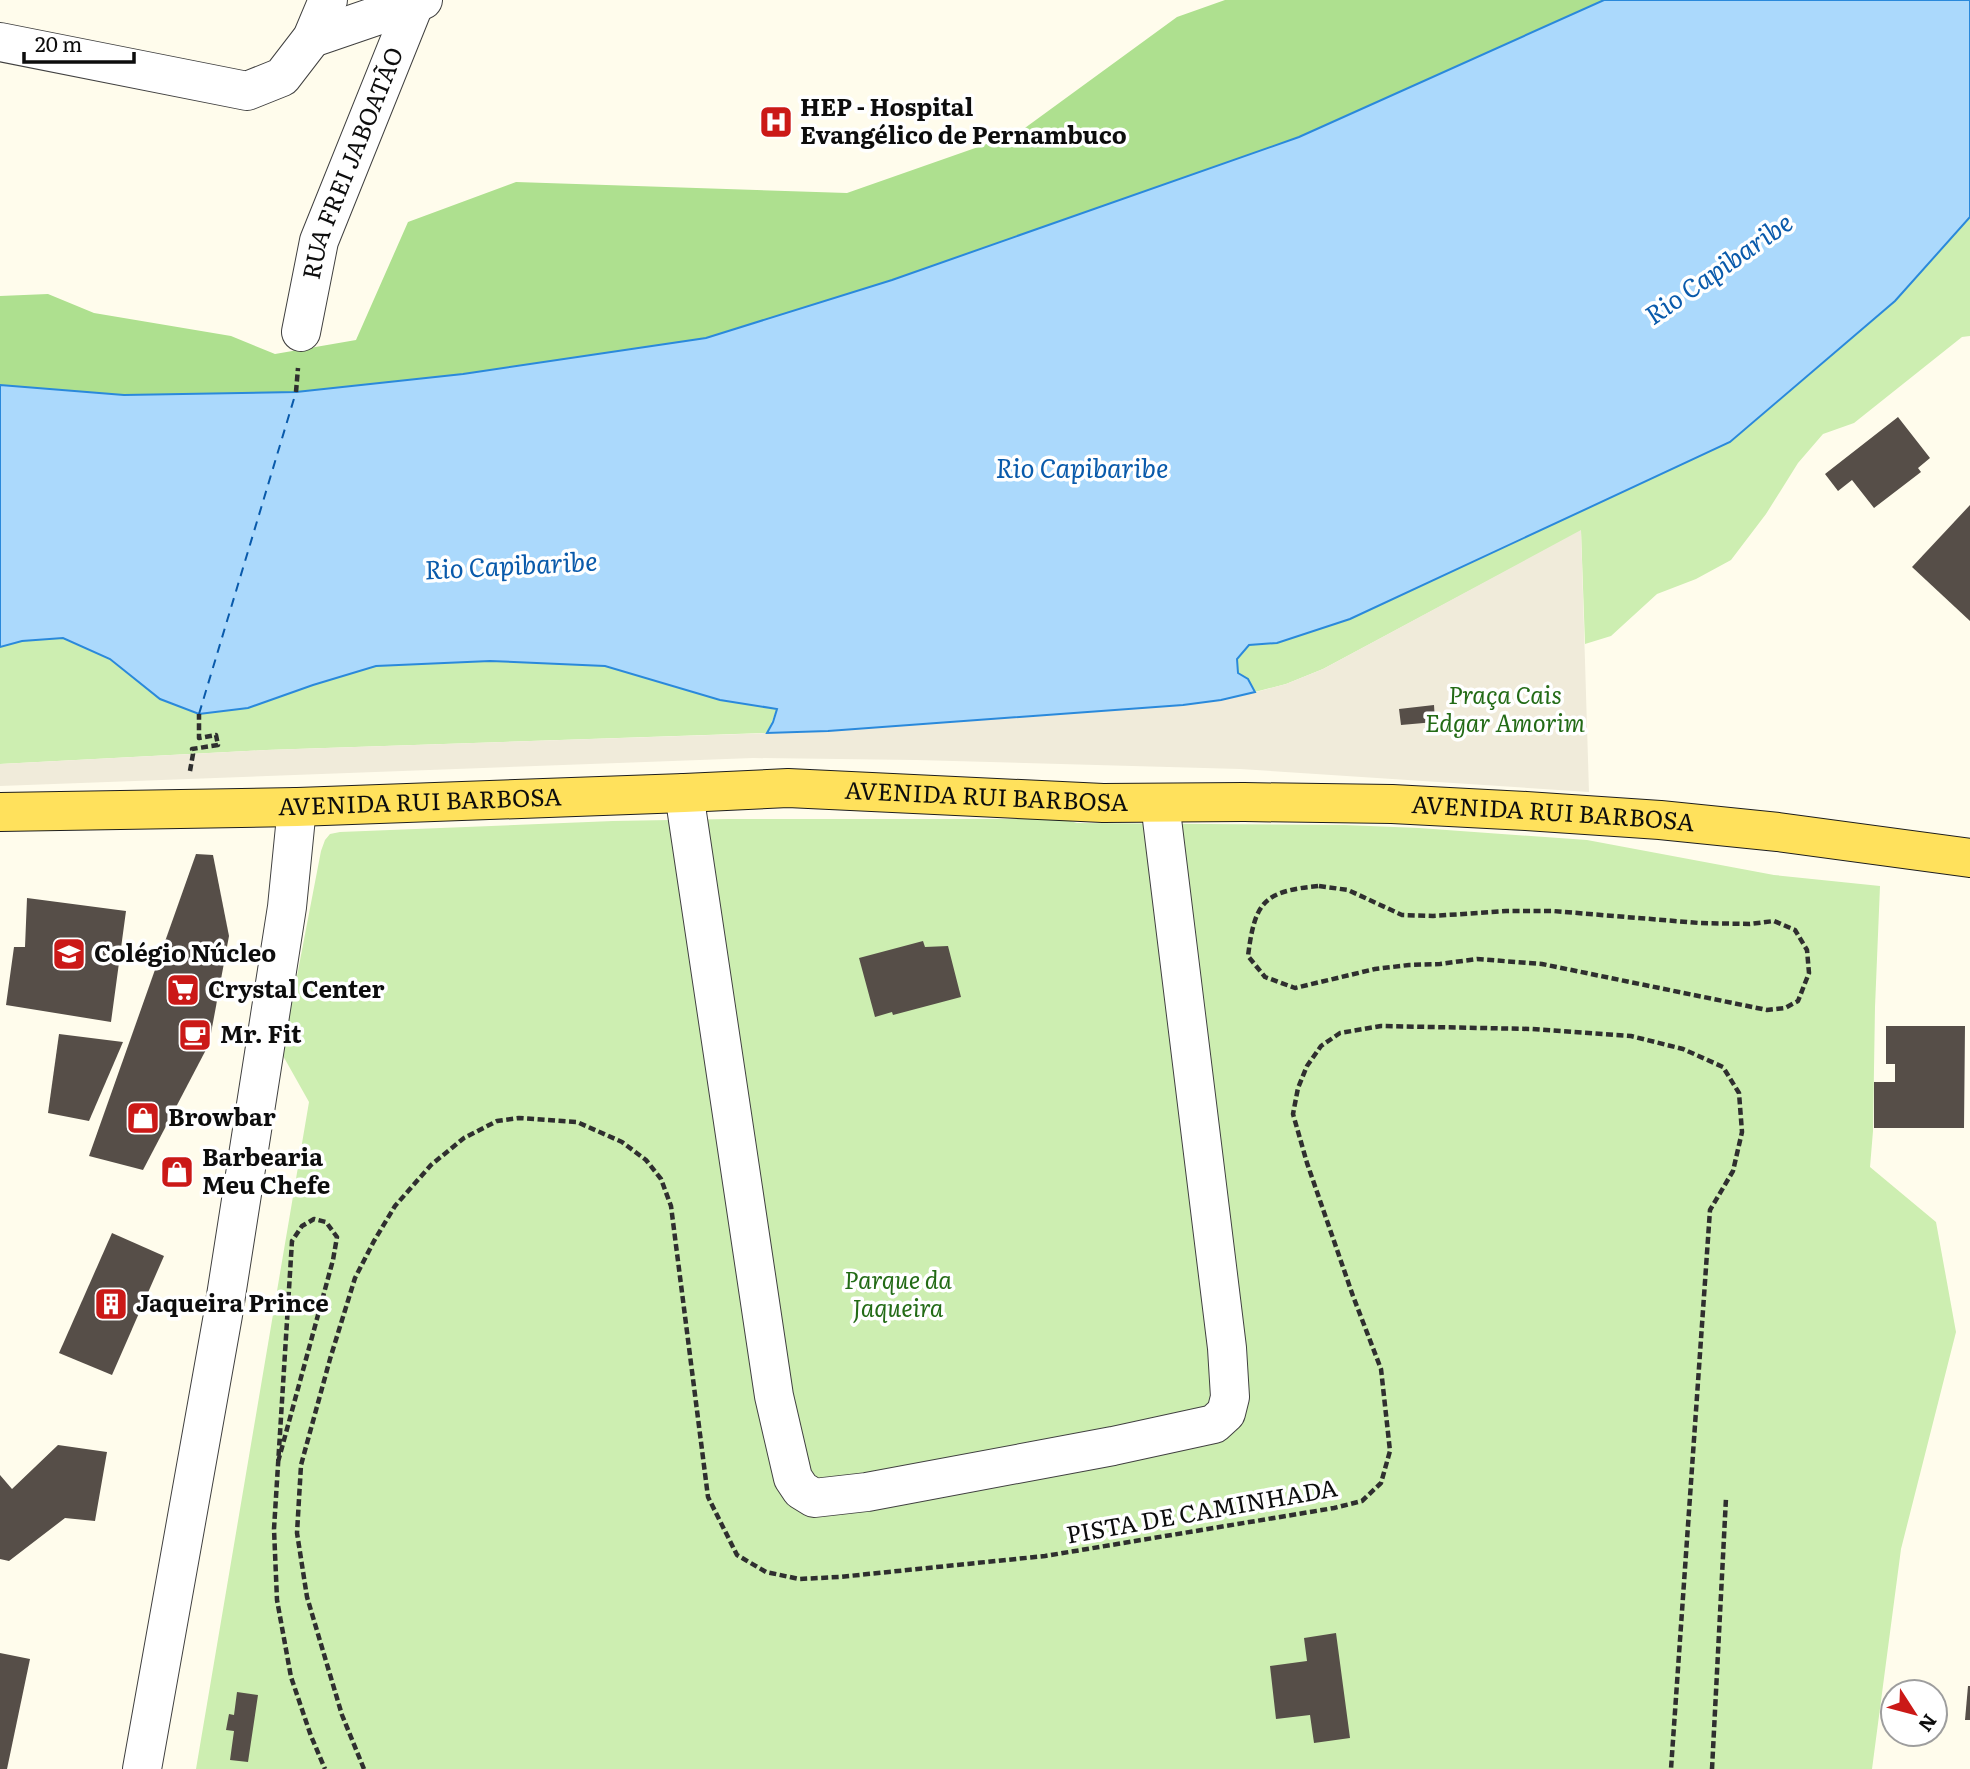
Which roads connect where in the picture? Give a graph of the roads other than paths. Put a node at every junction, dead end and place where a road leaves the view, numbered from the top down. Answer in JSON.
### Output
{"nodes":[{"id":1,"x":328,"y":0,"type":"edge"},
{"id":2,"x":418,"y":1,"type":"edge"},
{"id":3,"x":312,"y":38,"type":"junction"},
{"id":4,"x":0,"y":42,"type":"edge"},
{"id":5,"x":301,"y":332,"type":"dead end"},
{"id":6,"x":684,"y":793,"type":"junction"},
{"id":7,"x":1160,"y":803,"type":"junction"},
{"id":8,"x":297,"y":807,"type":"junction"},
{"id":9,"x":0,"y":812,"type":"edge"},
{"id":10,"x":1970,"y":858,"type":"edge"},
{"id":11,"x":142,"y":1769,"type":"edge"}],
"edges":[{"from":1,"to":3,"type":"street"},
{"from":2,"to":3,"type":"street"},
{"from":2,"to":5,"type":"street","name":"RUA FREI JABOATÃO"},
{"from":3,"to":4,"type":"street"},
{"from":6,"to":7,"type":"main road","name":"AVENIDA RUI BARBOSA"},
{"from":6,"to":7,"type":"street"},
{"from":6,"to":8,"type":"main road","name":"AVENIDA RUI BARBOSA"},
{"from":7,"to":10,"type":"main road","name":"AVENIDA RUI BARBOSA"},
{"from":8,"to":9,"type":"main road","name":"AVENIDA RUI BARBOSA"},
{"from":8,"to":11,"type":"street"}]}
